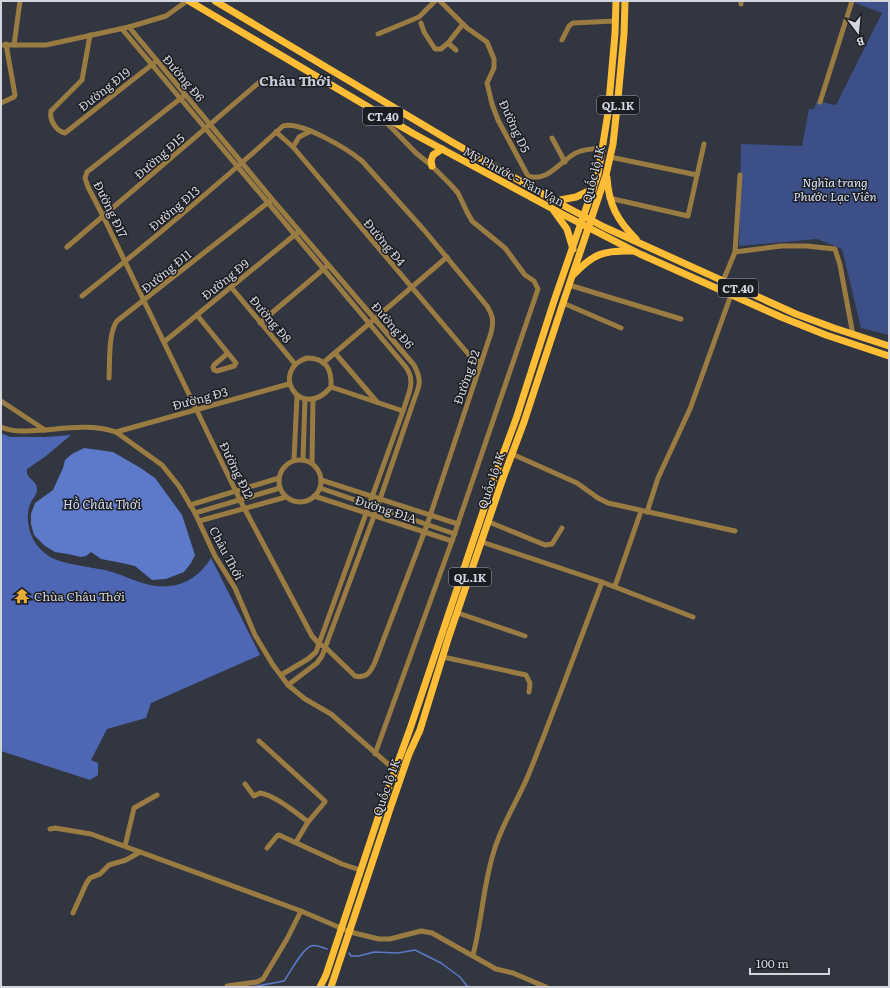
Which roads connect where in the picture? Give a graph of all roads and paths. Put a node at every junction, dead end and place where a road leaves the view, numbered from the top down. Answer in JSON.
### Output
{"nodes":[{"id":1,"x":20,"y":1,"type":"edge"},
{"id":2,"x":188,"y":1,"type":"edge"},
{"id":3,"x":215,"y":1,"type":"edge"},
{"id":4,"x":436,"y":1,"type":"edge"},
{"id":5,"x":440,"y":1,"type":"edge"},
{"id":6,"x":616,"y":1,"type":"edge"},
{"id":7,"x":625,"y":1,"type":"edge"},
{"id":8,"x":852,"y":1,"type":"edge"},
{"id":9,"x":615,"y":21,"type":"junction"},
{"id":10,"x":421,"y":22,"type":"dead end"},
{"id":11,"x":463,"y":24,"type":"junction"},
{"id":12,"x":129,"y":27,"type":"junction"},
{"id":13,"x":122,"y":29,"type":"junction"},
{"id":14,"x":378,"y":34,"type":"dead end"},
{"id":15,"x":90,"y":35,"type":"junction"},
{"id":16,"x":562,"y":40,"type":"dead end"},
{"id":17,"x":448,"y":43,"type":"junction"},
{"id":18,"x":4,"y":44,"type":"edge"},
{"id":19,"x":14,"y":45,"type":"junction"},
{"id":20,"x":456,"y":50,"type":"dead end"},
{"id":21,"x":154,"y":62,"type":"junction"},
{"id":22,"x":263,"y":79,"type":"dead end"},
{"id":23,"x":183,"y":97,"type":"junction"},
{"id":24,"x":820,"y":102,"type":"dead end"},
{"id":25,"x":1,"y":103,"type":"edge"},
{"id":26,"x":377,"y":113,"type":"junction"},
{"id":27,"x":210,"y":124,"type":"junction"},
{"id":28,"x":206,"y":128,"type":"junction"},
{"id":29,"x":311,"y":131,"type":"junction"},
{"id":30,"x":276,"y":132,"type":"junction"},
{"id":31,"x":552,"y":138,"type":"dead end"},
{"id":32,"x":704,"y":144,"type":"dead end"},
{"id":33,"x":293,"y":147,"type":"junction"},
{"id":34,"x":603,"y":148,"type":"junction"},
{"id":35,"x":442,"y":149,"type":"junction"},
{"id":36,"x":610,"y":157,"type":"junction"},
{"id":37,"x":565,"y":162,"type":"junction"},
{"id":38,"x":243,"y":163,"type":"junction"},
{"id":39,"x":432,"y":166,"type":"junction"},
{"id":40,"x":238,"y":167,"type":"junction"},
{"id":41,"x":740,"y":174,"type":"dead end"},
{"id":42,"x":606,"y":175,"type":"junction"},
{"id":43,"x":528,"y":176,"type":"junction"},
{"id":44,"x":697,"y":176,"type":"junction"},
{"id":45,"x":517,"y":179,"type":"junction"},
{"id":46,"x":593,"y":188,"type":"junction"},
{"id":47,"x":609,"y":198,"type":"junction"},
{"id":48,"x":270,"y":201,"type":"junction"},
{"id":49,"x":553,"y":205,"type":"junction"},
{"id":50,"x":103,"y":216,"type":"junction"},
{"id":51,"x":584,"y":216,"type":"junction"},
{"id":52,"x":592,"y":220,"type":"junction"},
{"id":53,"x":581,"y":224,"type":"junction"},
{"id":54,"x":589,"y":228,"type":"junction"},
{"id":55,"x":297,"y":233,"type":"junction"},
{"id":56,"x":639,"y":242,"type":"junction"},
{"id":57,"x":67,"y":247,"type":"dead end"},
{"id":58,"x":573,"y":249,"type":"junction"},
{"id":59,"x":633,"y":251,"type":"junction"},
{"id":60,"x":735,"y":252,"type":"junction"},
{"id":61,"x":446,"y":257,"type":"junction"},
{"id":62,"x":125,"y":262,"type":"junction"},
{"id":63,"x":328,"y":265,"type":"junction"},
{"id":64,"x":323,"y":269,"type":"junction"},
{"id":65,"x":572,"y":276,"type":"junction"},
{"id":66,"x":723,"y":281,"type":"junction"},
{"id":67,"x":569,"y":285,"type":"junction"},
{"id":68,"x":231,"y":287,"type":"junction"},
{"id":69,"x":347,"y":288,"type":"junction"},
{"id":70,"x":411,"y":288,"type":"junction"},
{"id":71,"x":342,"y":291,"type":"junction"},
{"id":72,"x":731,"y":295,"type":"junction"},
{"id":73,"x":82,"y":296,"type":"dead end"},
{"id":74,"x":144,"y":301,"type":"junction"},
{"id":75,"x":563,"y":303,"type":"junction"},
{"id":76,"x":197,"y":315,"type":"junction"},
{"id":77,"x":374,"y":319,"type":"junction"},
{"id":78,"x":681,"y":319,"type":"dead end"},
{"id":79,"x":260,"y":323,"type":"junction"},
{"id":80,"x":369,"y":324,"type":"junction"},
{"id":81,"x":621,"y":328,"type":"dead end"},
{"id":82,"x":853,"y":335,"type":"junction"},
{"id":83,"x":164,"y":342,"type":"junction"},
{"id":84,"x":889,"y":346,"type":"edge"},
{"id":85,"x":228,"y":353,"type":"dead end"},
{"id":86,"x":335,"y":353,"type":"junction"},
{"id":87,"x":406,"y":356,"type":"junction"},
{"id":88,"x":889,"y":356,"type":"edge"},
{"id":89,"x":401,"y":361,"type":"junction"},
{"id":90,"x":323,"y":363,"type":"junction"},
{"id":91,"x":481,"y":363,"type":"junction"},
{"id":92,"x":295,"y":364,"type":"junction"},
{"id":93,"x":109,"y":378,"type":"dead end"},
{"id":94,"x":290,"y":384,"type":"junction"},
{"id":95,"x":331,"y":387,"type":"junction"},
{"id":96,"x":298,"y":396,"type":"junction"},
{"id":97,"x":407,"y":398,"type":"junction"},
{"id":98,"x":305,"y":399,"type":"junction"},
{"id":99,"x":313,"y":400,"type":"junction"},
{"id":100,"x":414,"y":400,"type":"junction"},
{"id":101,"x":1,"y":401,"type":"edge"},
{"id":102,"x":377,"y":402,"type":"junction"},
{"id":103,"x":197,"y":409,"type":"junction"},
{"id":104,"x":402,"y":411,"type":"junction"},
{"id":105,"x":1,"y":427,"type":"edge"},
{"id":106,"x":296,"y":428,"type":"junction"},
{"id":107,"x":304,"y":428,"type":"junction"},
{"id":108,"x":312,"y":428,"type":"junction"},
{"id":109,"x":45,"y":430,"type":"junction"},
{"id":110,"x":116,"y":432,"type":"junction"},
{"id":111,"x":392,"y":438,"type":"junction"},
{"id":112,"x":400,"y":441,"type":"junction"},
{"id":113,"x":512,"y":454,"type":"junction"},
{"id":114,"x":294,"y":460,"type":"junction"},
{"id":115,"x":303,"y":460,"type":"junction"},
{"id":116,"x":312,"y":463,"type":"junction"},
{"id":117,"x":279,"y":478,"type":"junction"},
{"id":118,"x":321,"y":480,"type":"junction"},
{"id":119,"x":280,"y":488,"type":"junction"},
{"id":120,"x":320,"y":488,"type":"junction"},
{"id":121,"x":236,"y":491,"type":"junction"},
{"id":122,"x":314,"y":496,"type":"junction"},
{"id":123,"x":372,"y":496,"type":"junction"},
{"id":124,"x":286,"y":497,"type":"junction"},
{"id":125,"x":380,"y":499,"type":"junction"},
{"id":126,"x":240,"y":500,"type":"junction"},
{"id":127,"x":369,"y":504,"type":"junction"},
{"id":128,"x":190,"y":505,"type":"junction"},
{"id":129,"x":377,"y":507,"type":"junction"},
{"id":130,"x":245,"y":508,"type":"junction"},
{"id":131,"x":641,"y":511,"type":"junction"},
{"id":132,"x":648,"y":512,"type":"junction"},
{"id":133,"x":194,"y":513,"type":"junction"},
{"id":134,"x":366,"y":513,"type":"junction"},
{"id":135,"x":430,"y":515,"type":"junction"},
{"id":136,"x":374,"y":516,"type":"junction"},
{"id":137,"x":199,"y":522,"type":"junction"},
{"id":138,"x":489,"y":522,"type":"junction"},
{"id":139,"x":427,"y":524,"type":"junction"},
{"id":140,"x":458,"y":524,"type":"junction"},
{"id":141,"x":562,"y":528,"type":"dead end"},
{"id":142,"x":735,"y":531,"type":"dead end"},
{"id":143,"x":424,"y":532,"type":"junction"},
{"id":144,"x":455,"y":534,"type":"junction"},
{"id":145,"x":452,"y":541,"type":"junction"},
{"id":146,"x":482,"y":542,"type":"junction"},
{"id":147,"x":351,"y":554,"type":"junction"},
{"id":148,"x":359,"y":557,"type":"junction"},
{"id":149,"x":602,"y":582,"type":"junction"},
{"id":150,"x":615,"y":586,"type":"junction"},
{"id":151,"x":335,"y":601,"type":"junction"},
{"id":152,"x":342,"y":603,"type":"junction"},
{"id":153,"x":458,"y":613,"type":"junction"},
{"id":154,"x":693,"y":616,"type":"dead end"},
{"id":155,"x":525,"y":636,"type":"dead end"},
{"id":156,"x":319,"y":644,"type":"junction"},
{"id":157,"x":325,"y":647,"type":"junction"},
{"id":158,"x":443,"y":657,"type":"junction"},
{"id":159,"x":281,"y":675,"type":"junction"},
{"id":160,"x":288,"y":685,"type":"junction"},
{"id":161,"x":529,"y":692,"type":"dead end"},
{"id":162,"x":259,"y":741,"type":"dead end"},
{"id":163,"x":375,"y":754,"type":"junction"},
{"id":164,"x":394,"y":771,"type":"junction"},
{"id":165,"x":402,"y":774,"type":"junction"},
{"id":166,"x":245,"y":784,"type":"dead end"},
{"id":167,"x":157,"y":795,"type":"dead end"},
{"id":168,"x":308,"y":822,"type":"junction"},
{"id":169,"x":50,"y":829,"type":"dead end"},
{"id":170,"x":296,"y":842,"type":"junction"},
{"id":171,"x":125,"y":846,"type":"junction"},
{"id":172,"x":267,"y":848,"type":"dead end"},
{"id":173,"x":140,"y":852,"type":"junction"},
{"id":174,"x":360,"y":870,"type":"junction"},
{"id":175,"x":301,"y":911,"type":"junction"},
{"id":176,"x":73,"y":913,"type":"dead end"},
{"id":177,"x":341,"y":929,"type":"junction"},
{"id":178,"x":350,"y":932,"type":"junction"},
{"id":179,"x":473,"y":955,"type":"junction"},
{"id":180,"x":227,"y":986,"type":"dead end"},
{"id":181,"x":320,"y":987,"type":"edge"},
{"id":182,"x":331,"y":987,"type":"edge"},
{"id":183,"x":546,"y":987,"type":"edge"}],
"edges":[{"from":1,"to":19,"type":"street"},
{"from":2,"to":12,"type":"street"},
{"from":2,"to":26,"type":"main road","name":"Mỹ Phước - Tân Vạn","number":"CT.40"},
{"from":3,"to":45,"type":"main road","name":"Mỹ Phước - Tân Vạn","number":"CT.40"},
{"from":4,"to":14,"type":"street"},
{"from":5,"to":11,"type":"street","name":"Đường D5"},
{"from":6,"to":9,"type":"main road","name":"Quốc lộ 1K","number":"QL.1K"},
{"from":7,"to":36,"type":"main road","name":"Quốc lộ 1K","number":"QL.1K"},
{"from":8,"to":24,"type":"street"},
{"from":9,"to":16,"type":"street"},
{"from":9,"to":34,"type":"main road","name":"Quốc lộ 1K","number":"QL.1K"},
{"from":10,"to":17,"type":"street"},
{"from":11,"to":17,"type":"street"},
{"from":11,"to":43,"type":"street","name":"Đường D5"},
{"from":12,"to":13,"type":"street"},
{"from":12,"to":21,"type":"street","name":"Đường Đ6"},
{"from":13,"to":15,"type":"street"},
{"from":13,"to":21,"type":"street","name":"Đường Đ6"},
{"from":15,"to":19,"type":"street"},
{"from":15,"to":21,"type":"street","name":"Đường Đ19"},
{"from":17,"to":20,"type":"street"},
{"from":18,"to":19,"type":"street"},
{"from":18,"to":25,"type":"street"},
{"from":21,"to":23,"type":"street","name":"Đường Đ6"},
{"from":22,"to":27,"type":"street","name":"Đường Đ15"},
{"from":23,"to":27,"type":"street","name":"Đường Đ6"},
{"from":23,"to":28,"type":"street","name":"Đường Đ6"},
{"from":23,"to":50,"type":"street","name":"Đường Đ17"},
{"from":26,"to":35,"type":"main road","name":"Mỹ Phước - Tân Vạn","number":"CT.40"},
{"from":26,"to":39,"type":"street"},
{"from":27,"to":28,"type":"street","name":"Đường Đ15"},
{"from":27,"to":38,"type":"street","name":"Đường Đ6"},
{"from":28,"to":40,"type":"street","name":"Đường Đ6"},
{"from":28,"to":50,"type":"street","name":"Đường Đ15"},
{"from":29,"to":30,"type":"street","name":"Đường Đ2"},
{"from":29,"to":33,"type":"street"},
{"from":29,"to":61,"type":"street","name":"Đường Đ2"},
{"from":30,"to":33,"type":"street","name":"Đường Đ4"},
{"from":30,"to":38,"type":"street","name":"Đường Đ13"},
{"from":31,"to":37,"type":"street"},
{"from":32,"to":44,"type":"street"},
{"from":33,"to":70,"type":"street","name":"Đường Đ4"},
{"from":34,"to":37,"type":"street"},
{"from":34,"to":46,"type":"main road","name":"Quốc lộ 1K","number":"QL.1K"},
{"from":35,"to":39,"type":"main road"},
{"from":35,"to":49,"type":"main road","name":"Mỹ Phước - Tân Vạn","number":"CT.40"},
{"from":36,"to":42,"type":"main road","name":"Quốc lộ 1K","number":"QL.1K"},
{"from":36,"to":44,"type":"street"},
{"from":37,"to":43,"type":"street"},
{"from":38,"to":40,"type":"street","name":"Đường Đ13"},
{"from":38,"to":48,"type":"street","name":"Đường Đ6"},
{"from":39,"to":140,"type":"street"},
{"from":40,"to":48,"type":"street","name":"Đường Đ6"},
{"from":40,"to":62,"type":"street","name":"Đường Đ13"},
{"from":41,"to":60,"type":"street"},
{"from":42,"to":47,"type":"main road"},
{"from":42,"to":52,"type":"main road","name":"Quốc lộ 1K","number":"QL.1K"},
{"from":43,"to":45,"type":"street"},
{"from":44,"to":47,"type":"street"},
{"from":45,"to":49,"type":"main road","name":"Mỹ Phước - Tân Vạn","number":"CT.40"},
{"from":46,"to":49,"type":"main road"},
{"from":46,"to":51,"type":"main road","name":"Quốc lộ 1K","number":"QL.1K"},
{"from":47,"to":56,"type":"main road"},
{"from":48,"to":55,"type":"street","name":"Đường Đ6"},
{"from":48,"to":74,"type":"street","name":"Đường Đ11"},
{"from":49,"to":51,"type":"main road","name":"Mỹ Phước - Tân Vạn","number":"CT.40"},
{"from":49,"to":53,"type":"main road","name":"Mỹ Phước - Tân Vạn","number":"CT.40"},
{"from":49,"to":58,"type":"main road"},
{"from":50,"to":57,"type":"street","name":"Đường Đ15"},
{"from":50,"to":62,"type":"street","name":"Đường Đ17"},
{"from":51,"to":52,"type":"main road","name":"Mỹ Phước - Tân Vạn"},
{"from":51,"to":53,"type":"main road","name":"Quốc lộ 1K","number":"QL.1K"},
{"from":52,"to":54,"type":"main road","name":"Quốc lộ 1K","number":"QL.1K"},
{"from":52,"to":56,"type":"main road","name":"Mỹ Phước - Tân Vạn","number":"CT.40"},
{"from":53,"to":54,"type":"main road","name":"Mỹ Phước - Tân Vạn"},
{"from":53,"to":58,"type":"main road","name":"Quốc lộ 1K","number":"QL.1K"},
{"from":54,"to":59,"type":"main road","name":"Mỹ Phước - Tân Vạn","number":"CT.40"},
{"from":54,"to":65,"type":"main road","name":"Quốc lộ 1K","number":"QL.1K"},
{"from":55,"to":63,"type":"street","name":"Đường Đ6"},
{"from":55,"to":64,"type":"street","name":"Đường Đ6"},
{"from":55,"to":68,"type":"street","name":"Đường Đ9"},
{"from":56,"to":66,"type":"main road","name":"Mỹ Phước - Tân Vạn","number":"CT.40"},
{"from":58,"to":164,"type":"main road","name":"Quốc lộ 1K","number":"QL.1K"},
{"from":59,"to":65,"type":"main road"},
{"from":59,"to":72,"type":"main road","name":"Mỹ Phước - Tân Vạn","number":"CT.40"},
{"from":60,"to":66,"type":"street"},
{"from":60,"to":82,"type":"street"},
{"from":61,"to":70,"type":"street"},
{"from":61,"to":91,"type":"street","name":"Đường Đ2"},
{"from":62,"to":73,"type":"street","name":"Đường Đ13"},
{"from":62,"to":74,"type":"street","name":"Đường Đ17"},
{"from":63,"to":64,"type":"street"},
{"from":63,"to":69,"type":"street","name":"Đường Đ6"},
{"from":64,"to":71,"type":"street","name":"Đường Đ6"},
{"from":64,"to":79,"type":"street"},
{"from":65,"to":67,"type":"main road","name":"Quốc lộ 1K","number":"QL.1K"},
{"from":66,"to":82,"type":"main road","name":"Mỹ Phước - Tân Vạn","number":"CT.40"},
{"from":67,"to":75,"type":"main road","name":"Quốc lộ 1K","number":"QL.1K"},
{"from":67,"to":78,"type":"street"},
{"from":68,"to":76,"type":"street","name":"Đường Đ9"},
{"from":68,"to":79,"type":"street","name":"Đường Đ8"},
{"from":69,"to":71,"type":"street"},
{"from":69,"to":77,"type":"street","name":"Đường Đ6"},
{"from":70,"to":77,"type":"street"},
{"from":70,"to":91,"type":"street","name":"Đường Đ4"},
{"from":71,"to":80,"type":"street","name":"Đường Đ6"},
{"from":72,"to":88,"type":"main road","name":"Mỹ Phước - Tân Vạn","number":"CT.40"},
{"from":72,"to":132,"type":"street"},
{"from":74,"to":83,"type":"street","name":"Đường Đ12"},
{"from":74,"to":93,"type":"street","name":"Đường Đ11"},
{"from":75,"to":81,"type":"street"},
{"from":75,"to":113,"type":"main road","name":"Quốc lộ 1K","number":"QL.1K"},
{"from":76,"to":83,"type":"street","name":"Đường Đ9"},
{"from":76,"to":85,"type":"street"},
{"from":77,"to":80,"type":"street"},
{"from":77,"to":87,"type":"street","name":"Đường Đ6"},
{"from":79,"to":92,"type":"street","name":"Đường Đ8"},
{"from":80,"to":86,"type":"street"},
{"from":80,"to":89,"type":"street","name":"Đường Đ6"},
{"from":82,"to":84,"type":"main road","name":"Mỹ Phước - Tân Vạn","number":"CT.40"},
{"from":83,"to":103,"type":"street","name":"Đường Đ12"},
{"from":86,"to":90,"type":"street"},
{"from":86,"to":102,"type":"street"},
{"from":87,"to":89,"type":"street"},
{"from":87,"to":100,"type":"street","name":"Đường Đ6"},
{"from":89,"to":97,"type":"street","name":"Đường Đ6"},
{"from":90,"to":92,"type":"street"},
{"from":90,"to":95,"type":"street"},
{"from":91,"to":135,"type":"street","name":"Đường Đ2"},
{"from":92,"to":94,"type":"street"},
{"from":94,"to":96,"type":"street"},
{"from":94,"to":103,"type":"street","name":"Đường Đ3"},
{"from":95,"to":99,"type":"street"},
{"from":95,"to":102,"type":"street"},
{"from":96,"to":98,"type":"street"},
{"from":96,"to":106,"type":"street"},
{"from":97,"to":100,"type":"street"},
{"from":97,"to":104,"type":"street","name":"Đường Đ6"},
{"from":98,"to":99,"type":"street"},
{"from":98,"to":107,"type":"street"},
{"from":99,"to":108,"type":"street"},
{"from":100,"to":112,"type":"street","name":"Đường Đ6"},
{"from":101,"to":109,"type":"street"},
{"from":102,"to":104,"type":"street"},
{"from":103,"to":110,"type":"street","name":"Đường Đ3"},
{"from":103,"to":121,"type":"street","name":"Đường Đ12"},
{"from":104,"to":111,"type":"street","name":"Đường Đ6"},
{"from":105,"to":109,"type":"street","name":"Châu Thới"},
{"from":106,"to":107,"type":"street"},
{"from":106,"to":114,"type":"street"},
{"from":107,"to":108,"type":"street"},
{"from":107,"to":115,"type":"street"},
{"from":108,"to":116,"type":"street"},
{"from":109,"to":110,"type":"street","name":"Châu Thới"},
{"from":110,"to":128,"type":"street","name":"Châu Thới"},
{"from":111,"to":112,"type":"street"},
{"from":111,"to":123,"type":"street","name":"Đường Đ6"},
{"from":112,"to":125,"type":"street","name":"Đường Đ6"},
{"from":113,"to":131,"type":"street"},
{"from":113,"to":138,"type":"main road","name":"Quốc lộ 1K","number":"QL.1K"},
{"from":114,"to":115,"type":"street"},
{"from":114,"to":117,"type":"street"},
{"from":115,"to":116,"type":"street"},
{"from":116,"to":118,"type":"street"},
{"from":117,"to":119,"type":"street"},
{"from":117,"to":121,"type":"street"},
{"from":118,"to":120,"type":"street"},
{"from":118,"to":123,"type":"street","name":"Đường Đ1A"},
{"from":119,"to":124,"type":"street"},
{"from":119,"to":126,"type":"street"},
{"from":120,"to":122,"type":"street"},
{"from":120,"to":127,"type":"street","name":"Đường Đ1A"},
{"from":121,"to":126,"type":"street","name":"Đường Đ12"},
{"from":121,"to":128,"type":"street"},
{"from":122,"to":124,"type":"street"},
{"from":122,"to":134,"type":"street","name":"Đường Đ1A"},
{"from":123,"to":125,"type":"street","name":"Đường Đ1A"},
{"from":123,"to":127,"type":"street","name":"Đường Đ6"},
{"from":124,"to":130,"type":"street"},
{"from":125,"to":129,"type":"street","name":"Đường Đ6"},
{"from":125,"to":135,"type":"street","name":"Đường Đ1A"},
{"from":126,"to":130,"type":"street","name":"Đường Đ12"},
{"from":126,"to":133,"type":"street"},
{"from":127,"to":129,"type":"street","name":"Đường Đ1A"},
{"from":127,"to":134,"type":"street","name":"Đường Đ6"},
{"from":128,"to":133,"type":"street","name":"Châu Thới"},
{"from":129,"to":136,"type":"street","name":"Đường Đ6"},
{"from":129,"to":139,"type":"street","name":"Đường Đ1A"},
{"from":130,"to":137,"type":"street"},
{"from":130,"to":156,"type":"street","name":"Đường Đ12"},
{"from":131,"to":132,"type":"street"},
{"from":131,"to":150,"type":"street"},
{"from":132,"to":142,"type":"street"},
{"from":133,"to":137,"type":"street","name":"Châu Thới"},
{"from":134,"to":136,"type":"street","name":"Đường Đ1A"},
{"from":134,"to":147,"type":"street","name":"Đường Đ6"},
{"from":135,"to":139,"type":"street","name":"Đường Đ2"},
{"from":135,"to":140,"type":"street","name":"Đường Đ1A"},
{"from":136,"to":143,"type":"street","name":"Đường Đ1A"},
{"from":136,"to":148,"type":"street","name":"Đường Đ6"},
{"from":137,"to":159,"type":"street","name":"Châu Thới"},
{"from":138,"to":141,"type":"street"},
{"from":138,"to":146,"type":"main road","name":"Quốc lộ 1K","number":"QL.1K"},
{"from":139,"to":143,"type":"street","name":"Đường Đ2"},
{"from":139,"to":144,"type":"street","name":"Đường Đ1A"},
{"from":140,"to":144,"type":"street"},
{"from":143,"to":145,"type":"street","name":"Đường Đ1A"},
{"from":143,"to":157,"type":"street","name":"Đường Đ2"},
{"from":144,"to":145,"type":"street"},
{"from":145,"to":163,"type":"street"},
{"from":146,"to":149,"type":"street"},
{"from":146,"to":153,"type":"main road","name":"Quốc lộ 1K","number":"QL.1K"},
{"from":147,"to":148,"type":"street"},
{"from":147,"to":151,"type":"street","name":"Đường Đ6"},
{"from":148,"to":152,"type":"street","name":"Đường Đ6"},
{"from":149,"to":150,"type":"street"},
{"from":149,"to":179,"type":"street"},
{"from":150,"to":154,"type":"street"},
{"from":151,"to":152,"type":"street"},
{"from":151,"to":156,"type":"street","name":"Đường Đ6"},
{"from":152,"to":157,"type":"street","name":"Đường Đ6"},
{"from":153,"to":155,"type":"street"},
{"from":153,"to":158,"type":"main road","name":"Quốc lộ 1K","number":"QL.1K"},
{"from":156,"to":157,"type":"street"},
{"from":156,"to":159,"type":"street","name":"Đường Đ6"},
{"from":157,"to":160,"type":"street","name":"Đường Đ6"},
{"from":158,"to":161,"type":"street"},
{"from":158,"to":165,"type":"main road","name":"Quốc lộ 1K","number":"QL.1K"},
{"from":159,"to":160,"type":"street","name":"Châu Thới"},
{"from":160,"to":163,"type":"street","name":"Châu Thới"},
{"from":162,"to":168,"type":"street"},
{"from":163,"to":164,"type":"street","name":"Châu Thới"},
{"from":164,"to":165,"type":"street"},
{"from":164,"to":174,"type":"main road","name":"Quốc lộ 1K","number":"QL.1K"},
{"from":165,"to":178,"type":"main road","name":"Quốc lộ 1K","number":"QL.1K"},
{"from":166,"to":168,"type":"street"},
{"from":167,"to":171,"type":"street"},
{"from":168,"to":170,"type":"street"},
{"from":169,"to":171,"type":"street"},
{"from":170,"to":172,"type":"street"},
{"from":170,"to":174,"type":"street"},
{"from":171,"to":173,"type":"street"},
{"from":173,"to":175,"type":"street"},
{"from":173,"to":176,"type":"street"},
{"from":174,"to":177,"type":"main road","name":"Quốc lộ 1K","number":"QL.1K"},
{"from":175,"to":177,"type":"street"},
{"from":175,"to":180,"type":"street"},
{"from":177,"to":178,"type":"street"},
{"from":177,"to":181,"type":"main road","name":"Quốc lộ 1K","number":"QL.1K"},
{"from":178,"to":179,"type":"street"},
{"from":178,"to":182,"type":"main road","name":"Quốc lộ 1K","number":"QL.1K"},
{"from":179,"to":183,"type":"street"}]}
